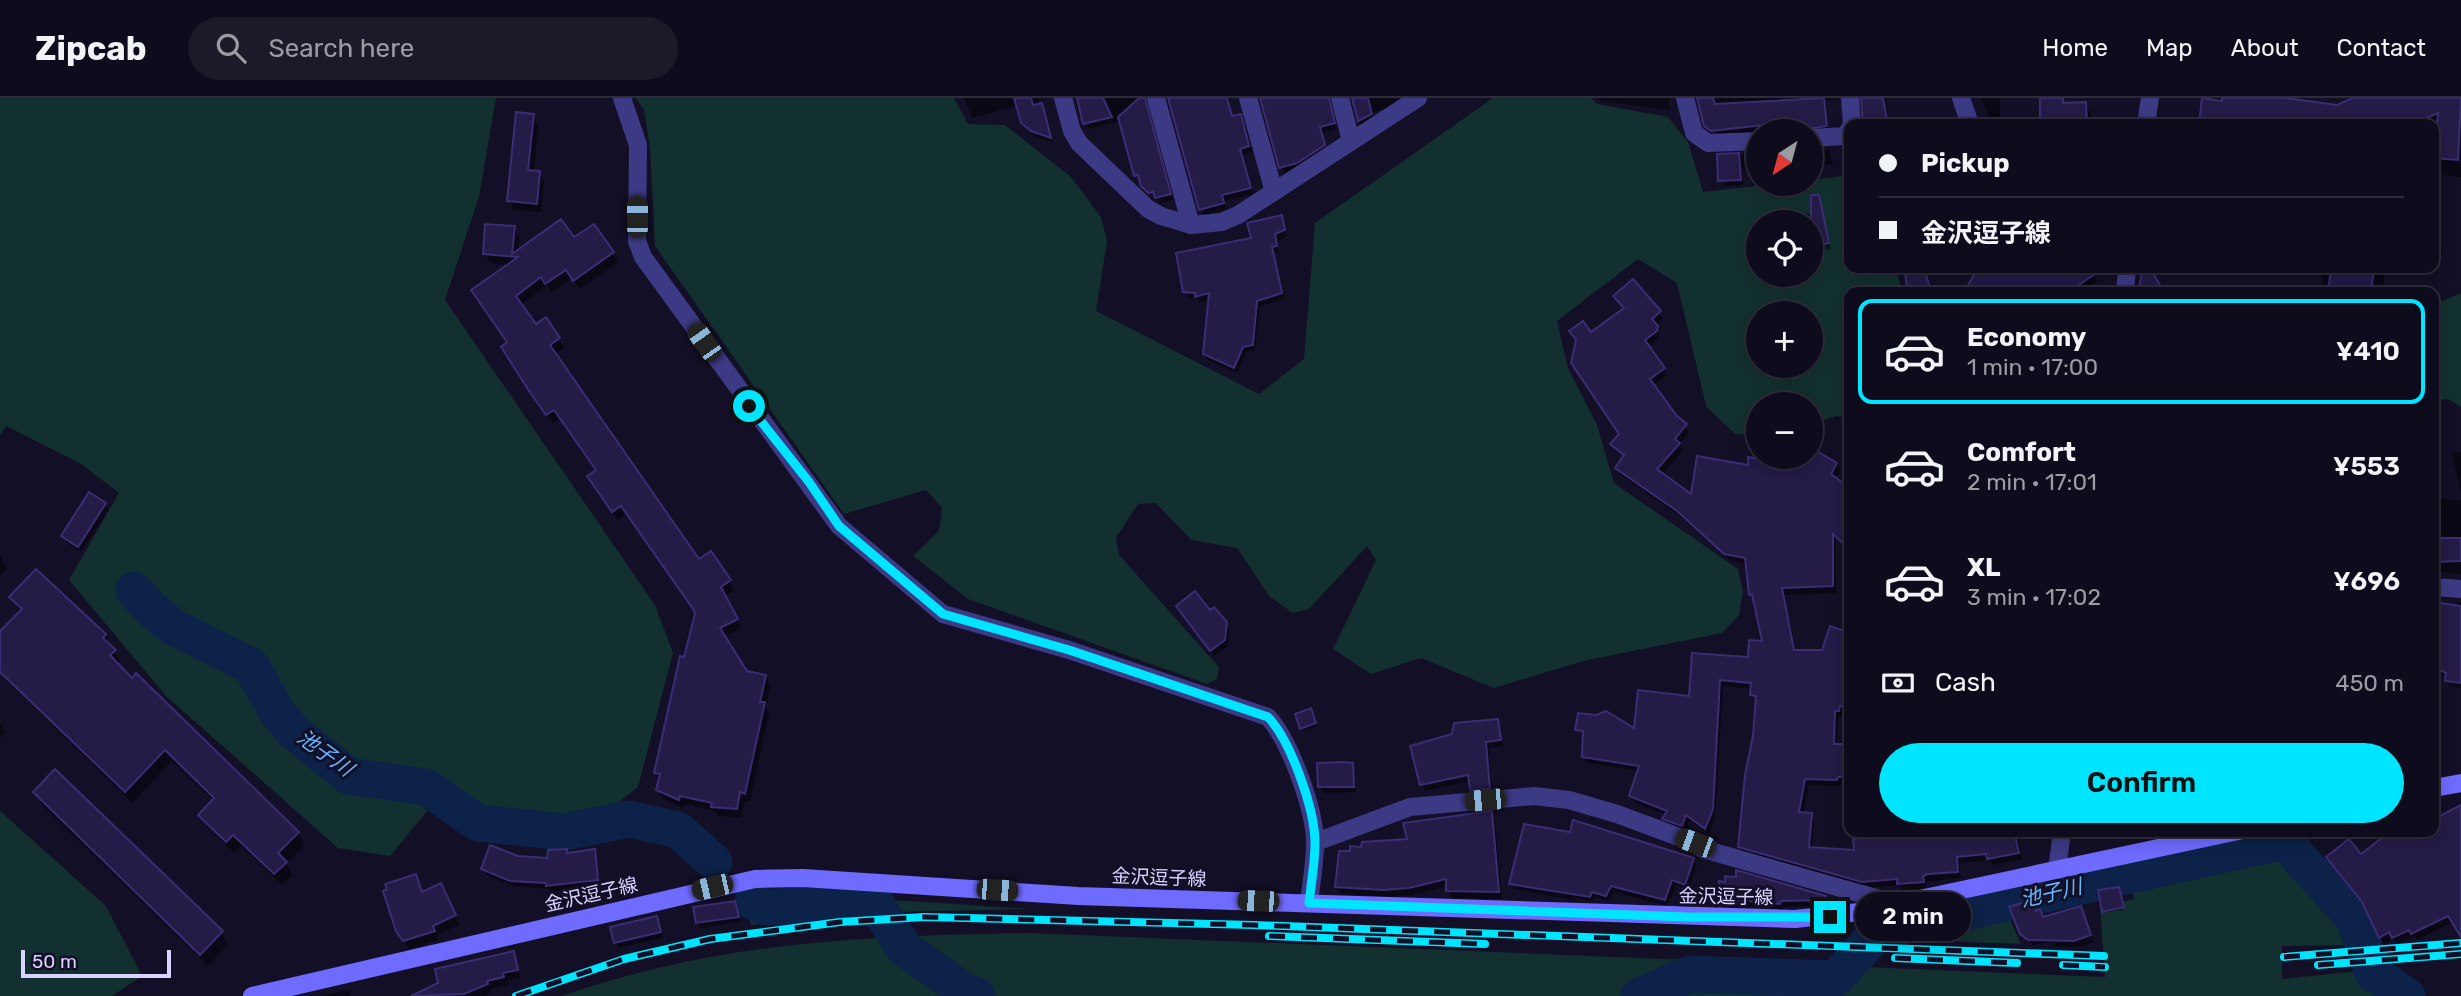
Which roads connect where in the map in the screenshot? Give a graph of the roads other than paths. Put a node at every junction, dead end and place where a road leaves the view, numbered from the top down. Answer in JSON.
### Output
{"nodes":[{"id":1,"x":622,"y":98,"type":"edge"},
{"id":2,"x":1063,"y":98,"type":"edge"},
{"id":3,"x":1156,"y":98,"type":"edge"},
{"id":4,"x":1248,"y":98,"type":"edge"},
{"id":5,"x":1340,"y":98,"type":"edge"},
{"id":6,"x":1418,"y":98,"type":"edge"},
{"id":7,"x":1685,"y":98,"type":"edge"},
{"id":8,"x":1850,"y":98,"type":"edge"},
{"id":9,"x":1961,"y":98,"type":"edge"},
{"id":10,"x":2150,"y":98,"type":"edge"},
{"id":11,"x":1851,"y":119,"type":"edge"},
{"id":12,"x":1968,"y":119,"type":"edge"},
{"id":13,"x":2147,"y":119,"type":"edge"},
{"id":14,"x":1844,"y":136,"type":"edge"},
{"id":15,"x":1824,"y":137,"type":"edge"},
{"id":16,"x":1351,"y":141,"type":"junction"},
{"id":17,"x":1746,"y":142,"type":"edge"},
{"id":18,"x":1273,"y":192,"type":"junction"},
{"id":19,"x":1191,"y":225,"type":"junction"},
{"id":20,"x":2439,"y":587,"type":"edge"},
{"id":21,"x":2461,"y":589,"type":"edge"},
{"id":22,"x":2461,"y":783,"type":"edge"},
{"id":23,"x":2439,"y":787,"type":"edge"},
{"id":24,"x":2061,"y":837,"type":"edge"},
{"id":25,"x":2189,"y":837,"type":"edge"},
{"id":26,"x":1315,"y":842,"type":"junction"},
{"id":27,"x":2057,"y":870,"type":"junction"},
{"id":28,"x":1309,"y":903,"type":"junction"},
{"id":29,"x":1897,"y":904,"type":"junction"},
{"id":30,"x":252,"y":996,"type":"edge"}],
"edges":[{"from":1,"to":26,"type":"street"},
{"from":2,"to":19,"type":"street"},
{"from":3,"to":19,"type":"street"},
{"from":4,"to":18,"type":"street"},
{"from":5,"to":16,"type":"street"},
{"from":6,"to":16,"type":"street"},
{"from":7,"to":17,"type":"street"},
{"from":8,"to":11,"type":"street"},
{"from":9,"to":12,"type":"street"},
{"from":10,"to":13,"type":"street"},
{"from":14,"to":15,"type":"street"},
{"from":16,"to":18,"type":"street"},
{"from":18,"to":19,"type":"street"},
{"from":20,"to":21,"type":"street"},
{"from":22,"to":23,"type":"main road"},
{"from":24,"to":27,"type":"street"},
{"from":25,"to":27,"type":"main road","name":"金沢逗子線"},
{"from":26,"to":28,"type":"street"},
{"from":26,"to":29,"type":"street"},
{"from":27,"to":29,"type":"main road","name":"金沢逗子線"},
{"from":28,"to":29,"type":"main road","name":"金沢逗子線"},
{"from":28,"to":30,"type":"main road","name":"金沢逗子線"}]}
